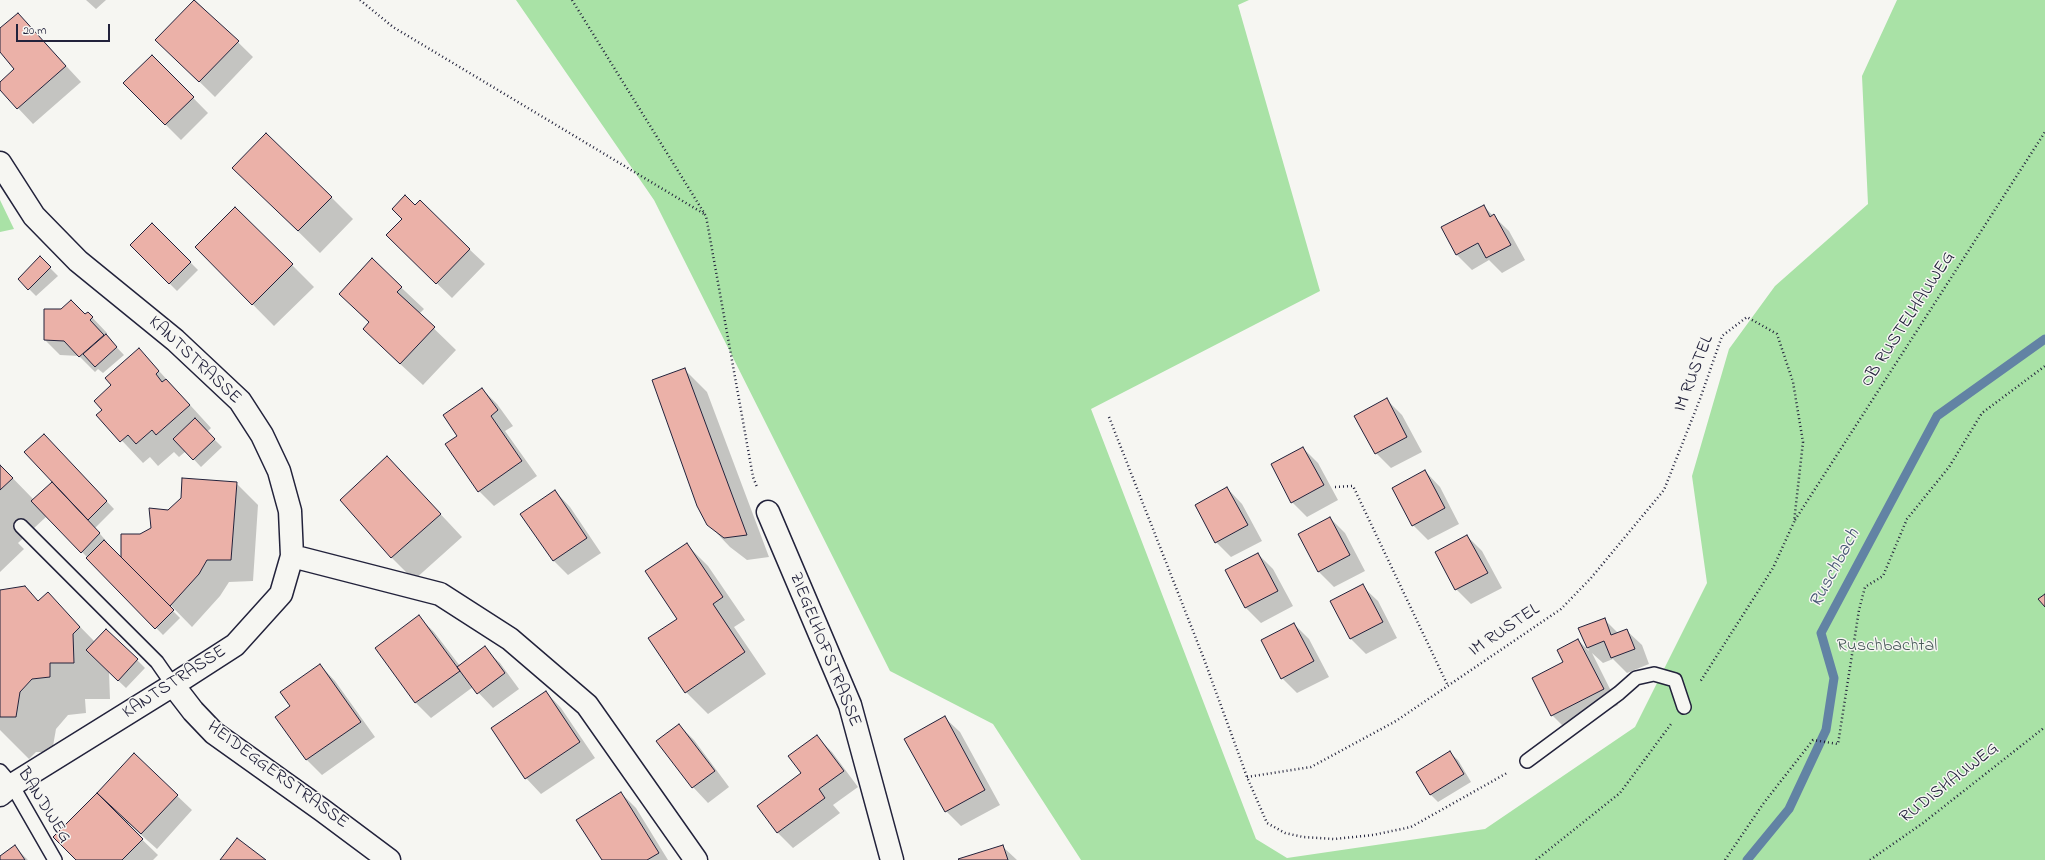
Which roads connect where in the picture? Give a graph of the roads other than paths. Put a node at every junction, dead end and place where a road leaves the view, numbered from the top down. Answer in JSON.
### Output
{"nodes":[{"id":1,"x":0,"y":163,"type":"edge"},
{"id":2,"x":768,"y":512,"type":"road end"},
{"id":3,"x":21,"y":526,"type":"dead end"},
{"id":4,"x":292,"y":556,"type":"junction"},
{"id":5,"x":173,"y":685,"type":"junction"},
{"id":6,"x":1684,"y":707,"type":"road end"},
{"id":7,"x":1527,"y":761,"type":"road end"},
{"id":8,"x":4,"y":784,"type":"edge"},
{"id":9,"x":55,"y":860,"type":"edge"},
{"id":10,"x":389,"y":860,"type":"edge"},
{"id":11,"x":696,"y":860,"type":"edge"},
{"id":12,"x":892,"y":860,"type":"edge"}],
"edges":[{"from":1,"to":4,"type":"street","name":"KANTSTRASSE"},
{"from":2,"to":12,"type":"street","name":"ZIEGELHOFSTRASSE"},
{"from":3,"to":5,"type":"lane"},
{"from":4,"to":5,"type":"street","name":"KANTSTRASSE"},
{"from":4,"to":11,"type":"street"},
{"from":5,"to":8,"type":"street","name":"KANTSTRASSE"},
{"from":5,"to":10,"type":"street","name":"HEIDEGGERSTRASSE"},
{"from":6,"to":7,"type":"lane"},
{"from":8,"to":9,"type":"lane","name":"BANDWEG"}]}
